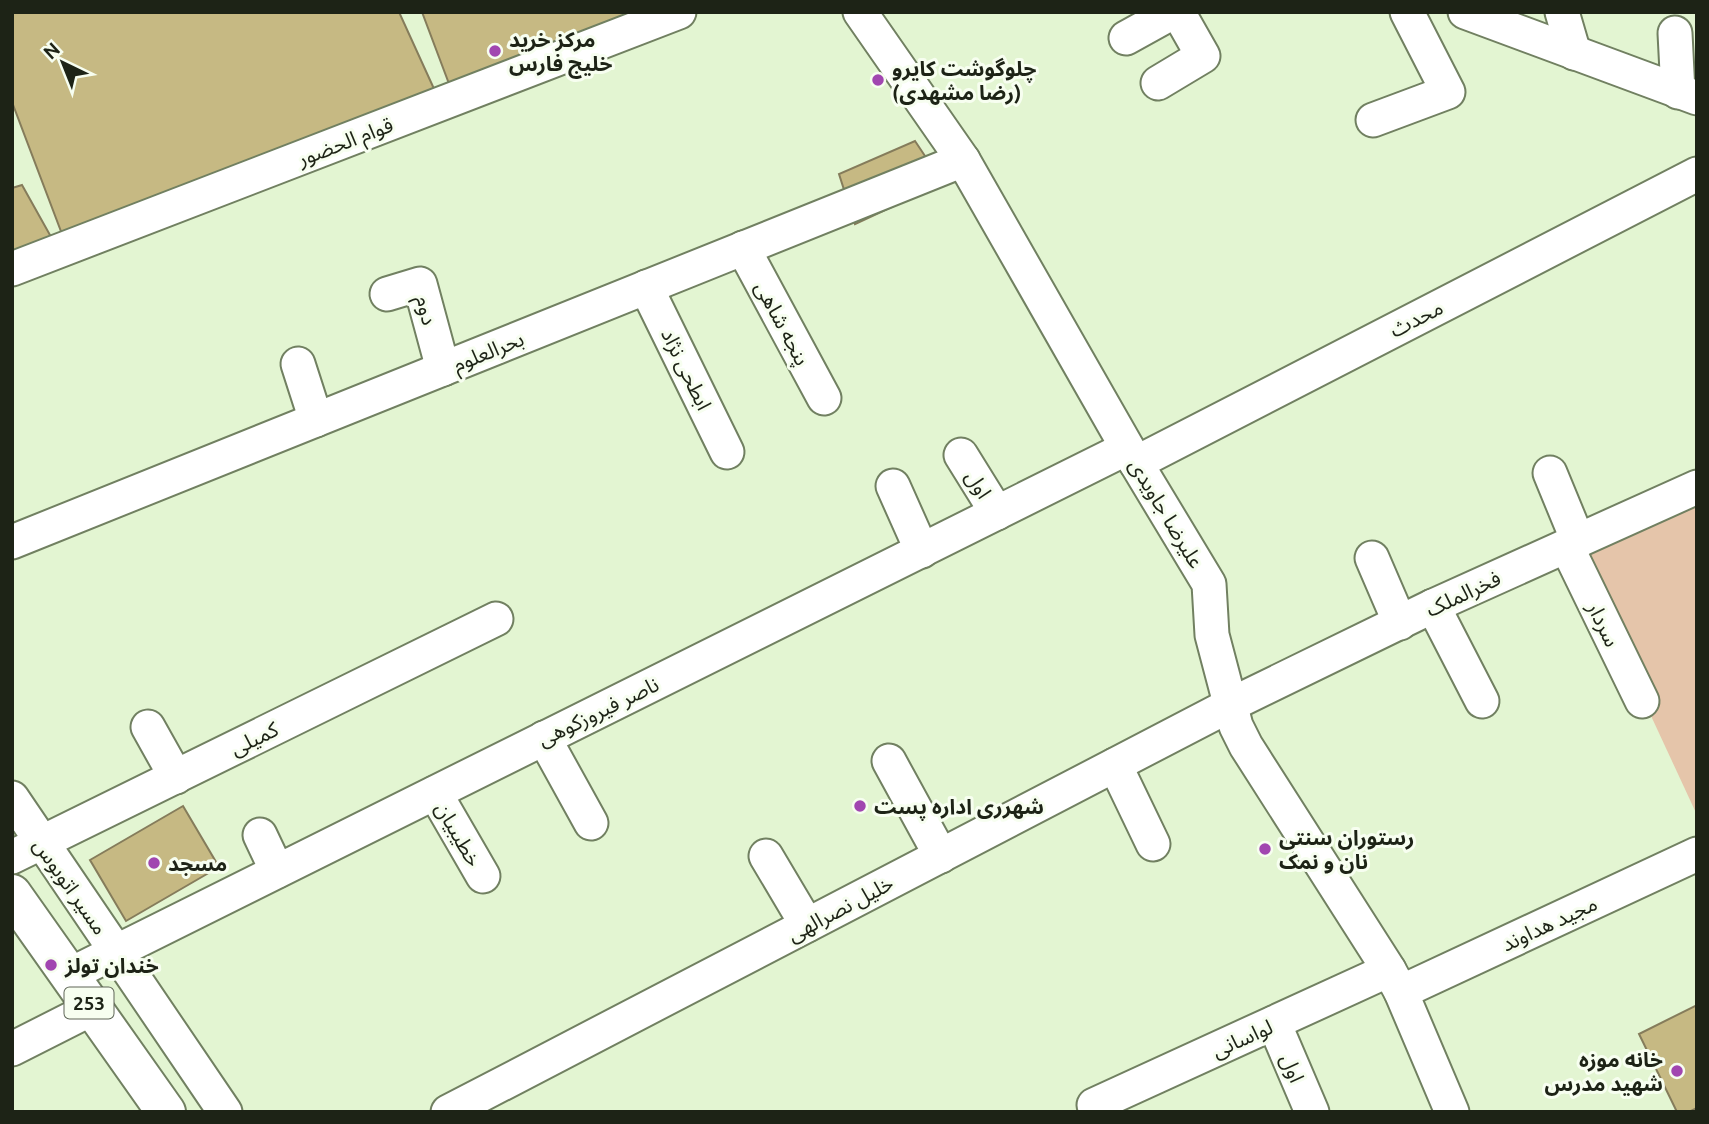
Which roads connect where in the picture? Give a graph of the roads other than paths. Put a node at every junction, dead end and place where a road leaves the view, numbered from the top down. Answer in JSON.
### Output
{"nodes":[{"id":1,"x":678,"y":12,"type":"edge"},
{"id":2,"x":860,"y":12,"type":"edge"},
{"id":3,"x":1175,"y":12,"type":"edge"},
{"id":4,"x":1407,"y":12,"type":"edge"},
{"id":5,"x":1465,"y":12,"type":"edge"},
{"id":6,"x":1562,"y":12,"type":"edge"},
{"id":7,"x":1675,"y":33,"type":"dead end"},
{"id":8,"x":1126,"y":38,"type":"dead end"},
{"id":9,"x":1574,"y":53,"type":"junction"},
{"id":10,"x":1158,"y":83,"type":"dead end"},
{"id":11,"x":1687,"y":95,"type":"edge"},
{"id":12,"x":1374,"y":120,"type":"dead end"},
{"id":13,"x":963,"y":160,"type":"junction"},
{"id":14,"x":1697,"y":174,"type":"edge"},
{"id":15,"x":743,"y":248,"type":"junction"},
{"id":16,"x":12,"y":269,"type":"edge"},
{"id":17,"x":646,"y":287,"type":"junction"},
{"id":18,"x":387,"y":293,"type":"dead end"},
{"id":19,"x":298,"y":364,"type":"dead end"},
{"id":20,"x":443,"y":369,"type":"junction"},
{"id":21,"x":824,"y":398,"type":"dead end"},
{"id":22,"x":316,"y":420,"type":"junction"},
{"id":23,"x":727,"y":452,"type":"dead end"},
{"id":24,"x":961,"y":455,"type":"dead end"},
{"id":25,"x":1132,"y":455,"type":"junction"},
{"id":26,"x":1550,"y":473,"type":"dead end"},
{"id":27,"x":892,"y":486,"type":"dead end"},
{"id":28,"x":1697,"y":487,"type":"edge"},
{"id":29,"x":998,"y":513,"type":"junction"},
{"id":30,"x":12,"y":542,"type":"edge"},
{"id":31,"x":1572,"y":544,"type":"junction"},
{"id":32,"x":922,"y":551,"type":"junction"},
{"id":33,"x":1372,"y":558,"type":"dead end"},
{"id":34,"x":1433,"y":606,"type":"junction"},
{"id":35,"x":496,"y":620,"type":"dead end"},
{"id":36,"x":1400,"y":623,"type":"junction"},
{"id":37,"x":1482,"y":701,"type":"dead end"},
{"id":38,"x":1642,"y":701,"type":"dead end"},
{"id":39,"x":1232,"y":704,"type":"junction"},
{"id":40,"x":149,"y":727,"type":"dead end"},
{"id":41,"x":544,"y":738,"type":"junction"},
{"id":42,"x":889,"y":761,"type":"dead end"},
{"id":43,"x":1115,"y":765,"type":"junction"},
{"id":44,"x":176,"y":776,"type":"junction"},
{"id":45,"x":435,"y":793,"type":"junction"},
{"id":46,"x":12,"y":798,"type":"edge"},
{"id":47,"x":591,"y":823,"type":"dead end"},
{"id":48,"x":260,"y":835,"type":"dead end"},
{"id":49,"x":1153,"y":844,"type":"dead end"},
{"id":50,"x":27,"y":850,"type":"edge"},
{"id":51,"x":1697,"y":854,"type":"edge"},
{"id":52,"x":766,"y":856,"type":"dead end"},
{"id":53,"x":941,"y":856,"type":"junction"},
{"id":54,"x":277,"y":871,"type":"junction"},
{"id":55,"x":483,"y":876,"type":"dead end"},
{"id":56,"x":12,"y":894,"type":"edge"},
{"id":57,"x":807,"y":925,"type":"junction"},
{"id":58,"x":117,"y":951,"type":"junction"},
{"id":59,"x":69,"y":975,"type":"junction"},
{"id":60,"x":1395,"y":981,"type":"junction"},
{"id":61,"x":93,"y":1009,"type":"junction"},
{"id":62,"x":1273,"y":1023,"type":"junction"},
{"id":63,"x":12,"y":1049,"type":"edge"},
{"id":64,"x":1094,"y":1105,"type":"dead end"},
{"id":65,"x":166,"y":1112,"type":"edge"},
{"id":66,"x":225,"y":1112,"type":"edge"},
{"id":67,"x":449,"y":1112,"type":"edge"},
{"id":68,"x":1312,"y":1112,"type":"edge"},
{"id":69,"x":1452,"y":1112,"type":"edge"}],
"edges":[{"from":1,"to":16,"type":"street","name":"قوام الحضور"},
{"from":2,"to":13,"type":"street","name":"علیرضا جاویدی"},
{"from":3,"to":8,"type":"street"},
{"from":3,"to":10,"type":"street"},
{"from":4,"to":12,"type":"street"},
{"from":5,"to":9,"type":"street"},
{"from":6,"to":9,"type":"street"},
{"from":7,"to":11,"type":"street"},
{"from":9,"to":11,"type":"street"},
{"from":13,"to":15,"type":"street","name":"بحرالعلوم"},
{"from":13,"to":25,"type":"street","name":"علیرضا جاویدی"},
{"from":14,"to":25,"type":"street","name":"محدث"},
{"from":15,"to":17,"type":"street","name":"بحرالعلوم"},
{"from":15,"to":21,"type":"street","name":"پنجه شاهی"},
{"from":17,"to":20,"type":"street","name":"بحرالعلوم"},
{"from":17,"to":23,"type":"street","name":"ابطحی نژاد"},
{"from":18,"to":20,"type":"street","name":"دوم"},
{"from":19,"to":22,"type":"street"},
{"from":20,"to":22,"type":"street","name":"بحرالعلوم"},
{"from":22,"to":30,"type":"street","name":"بحرالعلوم"},
{"from":24,"to":29,"type":"street","name":"اول"},
{"from":25,"to":29,"type":"street","name":"ناصر فیروزکوهی"},
{"from":25,"to":39,"type":"street","name":"علیرضا جاویدی"},
{"from":26,"to":31,"type":"street","name":"سردار"},
{"from":27,"to":32,"type":"street"},
{"from":28,"to":31,"type":"street","name":"فخرالملک"},
{"from":29,"to":32,"type":"street","name":"ناصر فیروزکوهی"},
{"from":31,"to":34,"type":"street","name":"فخرالملک"},
{"from":31,"to":38,"type":"street","name":"سردار"},
{"from":32,"to":41,"type":"street","name":"ناصر فیروزکوهی"},
{"from":33,"to":36,"type":"street"},
{"from":34,"to":36,"type":"street","name":"فخرالملک"},
{"from":34,"to":37,"type":"street"},
{"from":35,"to":44,"type":"street","name":"کمیلی"},
{"from":36,"to":39,"type":"street","name":"فخرالملک"},
{"from":39,"to":43,"type":"street","name":"خلیل نصرالهی"},
{"from":39,"to":60,"type":"street","name":"علیرضا جاویدی"},
{"from":40,"to":44,"type":"street"},
{"from":41,"to":45,"type":"street","name":"ناصر فیروزکوهی"},
{"from":41,"to":47,"type":"street"},
{"from":42,"to":53,"type":"street"},
{"from":43,"to":49,"type":"street"},
{"from":43,"to":53,"type":"street","name":"خلیل نصرالهی"},
{"from":44,"to":50,"type":"street","name":"کمیلی"},
{"from":45,"to":54,"type":"street","name":"ناصر فیروزکوهی"},
{"from":45,"to":55,"type":"street","name":"خطیبیان"},
{"from":46,"to":50,"type":"street","name":"مسیر اتوبوس"},
{"from":48,"to":54,"type":"street"},
{"from":50,"to":58,"type":"street","name":"مسیر اتوبوس"},
{"from":51,"to":60,"type":"street","name":"مجید هداوند"},
{"from":52,"to":57,"type":"street"},
{"from":53,"to":57,"type":"street","name":"خلیل نصرالهی"},
{"from":54,"to":58,"type":"street","name":"ناصر فیروزکوهی"},
{"from":56,"to":59,"type":"main road","number":"253"},
{"from":57,"to":67,"type":"street","name":"خلیل نصرالهی"},
{"from":58,"to":59,"type":"street","name":"ناصر فیروزکوهی"},
{"from":58,"to":66,"type":"street","name":"مسیر اتوبوس"},
{"from":59,"to":61,"type":"main road","number":"253"},
{"from":60,"to":62,"type":"street","name":"لواسانی"},
{"from":60,"to":69,"type":"street","name":"علیرضا جاویدی"},
{"from":61,"to":63,"type":"street"},
{"from":61,"to":65,"type":"main road","number":"253"},
{"from":62,"to":64,"type":"street","name":"لواسانی"},
{"from":62,"to":68,"type":"street","name":"اول"}]}
